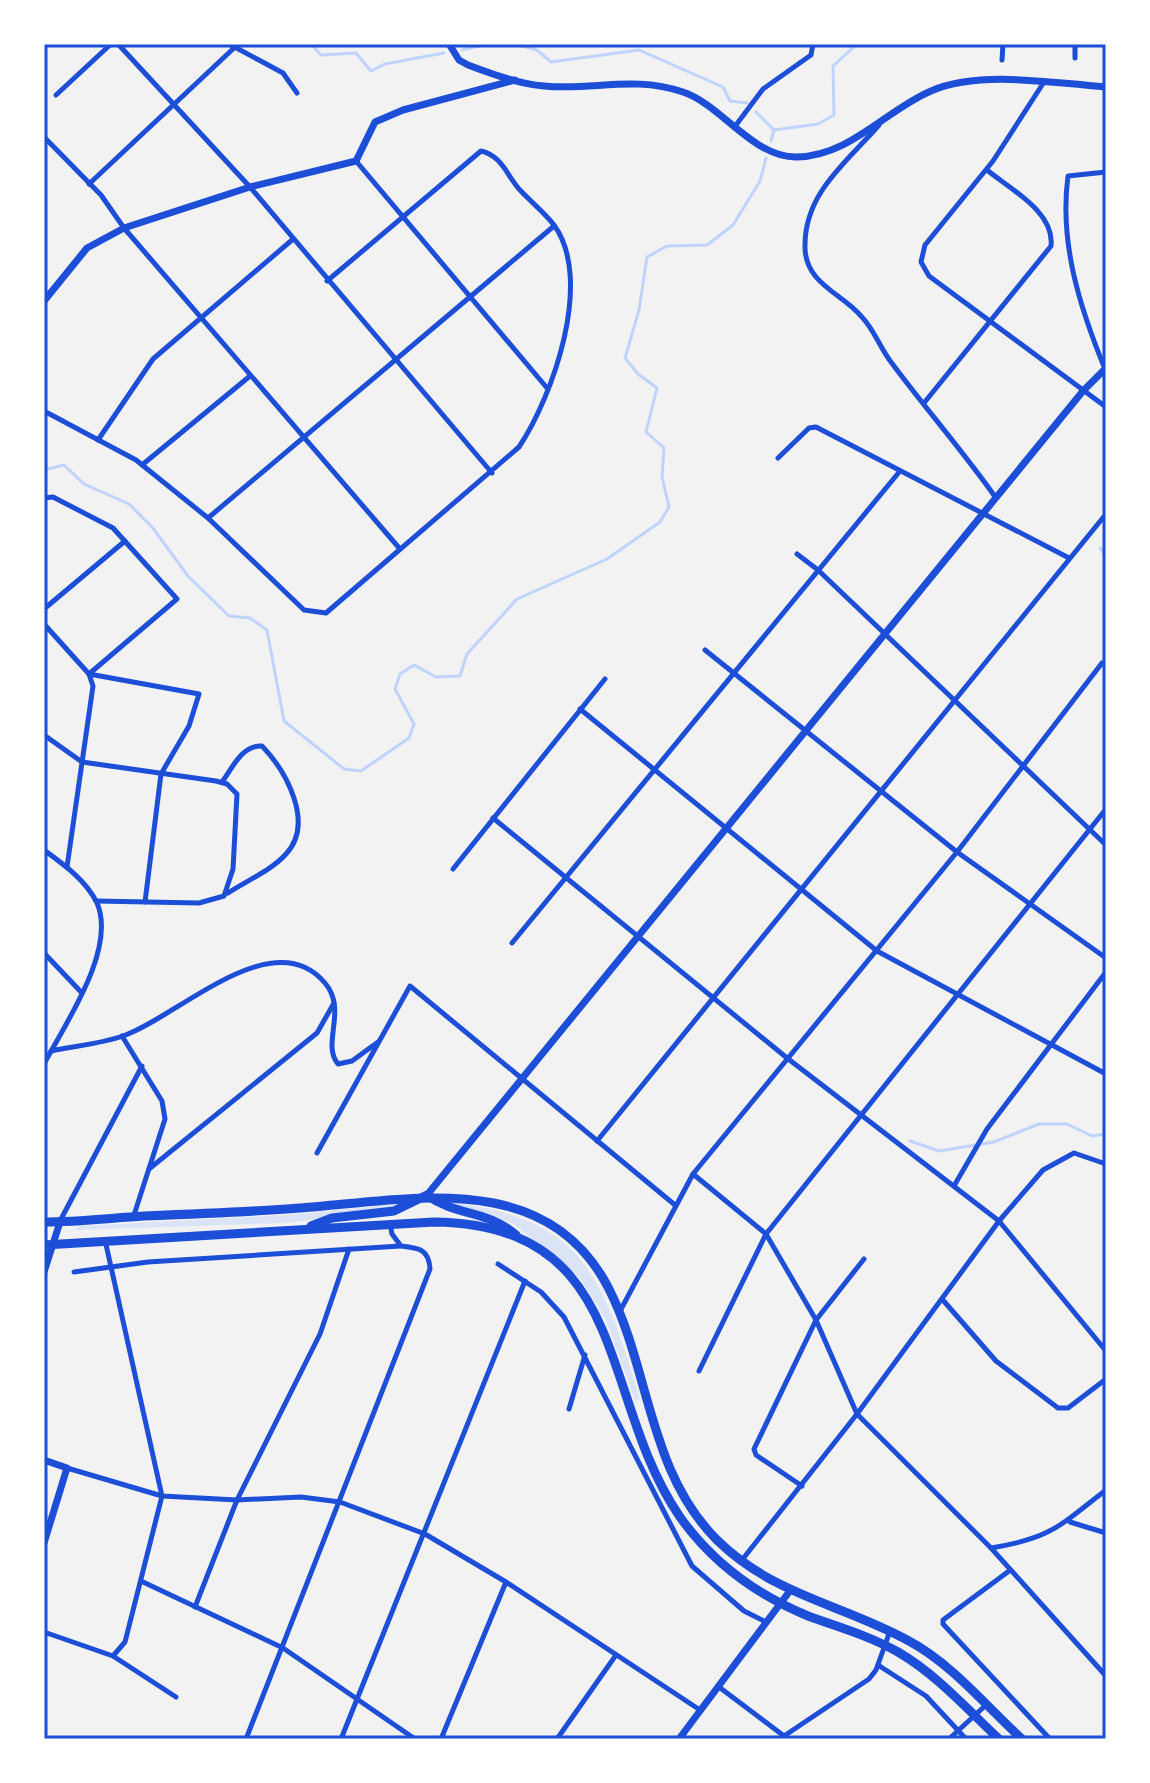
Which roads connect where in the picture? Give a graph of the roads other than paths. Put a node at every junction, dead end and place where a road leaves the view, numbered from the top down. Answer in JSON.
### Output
{"nodes":[{"id":1,"x":111,"y":44,"type":"edge"},
{"id":2,"x":118,"y":44,"type":"edge"},
{"id":3,"x":449,"y":44,"type":"edge"},
{"id":4,"x":813,"y":44,"type":"edge"},
{"id":5,"x":1003,"y":44,"type":"edge"},
{"id":6,"x":1075,"y":44,"type":"edge"},
{"id":7,"x":231,"y":46,"type":"edge"},
{"id":8,"x":1075,"y":58,"type":"dead end"},
{"id":9,"x":1002,"y":60,"type":"dead end"},
{"id":10,"x":517,"y":79,"type":"junction"},
{"id":11,"x":1044,"y":82,"type":"junction"},
{"id":12,"x":1106,"y":87,"type":"edge"},
{"id":13,"x":297,"y":93,"type":"dead end"},
{"id":14,"x":56,"y":95,"type":"dead end"},
{"id":15,"x":173,"y":103,"type":"junction"},
{"id":16,"x":881,"y":124,"type":"junction"},
{"id":17,"x":736,"y":125,"type":"junction"},
{"id":18,"x":44,"y":137,"type":"edge"},
{"id":19,"x":356,"y":161,"type":"junction"},
{"id":20,"x":987,"y":169,"type":"junction"},
{"id":21,"x":1106,"y":172,"type":"edge"},
{"id":22,"x":89,"y":184,"type":"junction"},
{"id":23,"x":250,"y":187,"type":"junction"},
{"id":24,"x":402,"y":219,"type":"junction"},
{"id":25,"x":554,"y":226,"type":"junction"},
{"id":26,"x":124,"y":228,"type":"junction"},
{"id":27,"x":292,"y":240,"type":"junction"},
{"id":28,"x":327,"y":281,"type":"junction"},
{"id":29,"x":470,"y":297,"type":"junction"},
{"id":30,"x":44,"y":301,"type":"edge"},
{"id":31,"x":199,"y":317,"type":"junction"},
{"id":32,"x":990,"y":321,"type":"junction"},
{"id":33,"x":395,"y":360,"type":"junction"},
{"id":34,"x":1105,"y":369,"type":"edge"},
{"id":35,"x":250,"y":376,"type":"junction"},
{"id":36,"x":547,"y":388,"type":"junction"},
{"id":37,"x":1083,"y":391,"type":"junction"},
{"id":38,"x":924,"y":403,"type":"junction"},
{"id":39,"x":1106,"y":407,"type":"edge"},
{"id":40,"x":44,"y":411,"type":"edge"},
{"id":41,"x":303,"y":438,"type":"junction"},
{"id":42,"x":98,"y":440,"type":"junction"},
{"id":43,"x":778,"y":458,"type":"dead end"},
{"id":44,"x":142,"y":465,"type":"junction"},
{"id":45,"x":900,"y":471,"type":"junction"},
{"id":46,"x":492,"y":473,"type":"junction"},
{"id":47,"x":44,"y":498,"type":"edge"},
{"id":48,"x":996,"y":498,"type":"junction"},
{"id":49,"x":982,"y":513,"type":"junction"},
{"id":50,"x":1106,"y":514,"type":"edge"},
{"id":51,"x":208,"y":518,"type":"junction"},
{"id":52,"x":125,"y":541,"type":"junction"},
{"id":53,"x":400,"y":549,"type":"junction"},
{"id":54,"x":797,"y":554,"type":"dead end"},
{"id":55,"x":1069,"y":558,"type":"junction"},
{"id":56,"x":818,"y":570,"type":"junction"},
{"id":57,"x":44,"y":609,"type":"edge"},
{"id":58,"x":44,"y":624,"type":"edge"},
{"id":59,"x":885,"y":633,"type":"junction"},
{"id":60,"x":705,"y":650,"type":"dead end"},
{"id":61,"x":1102,"y":663,"type":"dead end"},
{"id":62,"x":89,"y":674,"type":"junction"},
{"id":63,"x":733,"y":674,"type":"junction"},
{"id":64,"x":605,"y":679,"type":"dead end"},
{"id":65,"x":956,"y":701,"type":"junction"},
{"id":66,"x":580,"y":709,"type":"junction"},
{"id":67,"x":805,"y":731,"type":"junction"},
{"id":68,"x":44,"y":735,"type":"edge"},
{"id":69,"x":82,"y":762,"type":"junction"},
{"id":70,"x":1025,"y":765,"type":"junction"},
{"id":71,"x":654,"y":770,"type":"junction"},
{"id":72,"x":161,"y":774,"type":"junction"},
{"id":73,"x":222,"y":782,"type":"junction"},
{"id":74,"x":881,"y":794,"type":"junction"},
{"id":75,"x":1106,"y":809,"type":"edge"},
{"id":76,"x":493,"y":818,"type":"junction"},
{"id":77,"x":725,"y":828,"type":"junction"},
{"id":78,"x":1090,"y":829,"type":"junction"},
{"id":79,"x":1106,"y":845,"type":"edge"},
{"id":80,"x":44,"y":850,"type":"edge"},
{"id":81,"x":957,"y":852,"type":"junction"},
{"id":82,"x":67,"y":867,"type":"junction"},
{"id":83,"x":453,"y":869,"type":"dead end"},
{"id":84,"x":566,"y":878,"type":"junction"},
{"id":85,"x":802,"y":890,"type":"junction"},
{"id":86,"x":224,"y":896,"type":"junction"},
{"id":87,"x":96,"y":901,"type":"junction"},
{"id":88,"x":145,"y":902,"type":"junction"},
{"id":89,"x":1032,"y":904,"type":"junction"},
{"id":90,"x":637,"y":935,"type":"junction"},
{"id":91,"x":512,"y":943,"type":"dead end"},
{"id":92,"x":877,"y":951,"type":"junction"},
{"id":93,"x":44,"y":953,"type":"edge"},
{"id":94,"x":1106,"y":958,"type":"edge"},
{"id":95,"x":1106,"y":972,"type":"edge"},
{"id":96,"x":82,"y":993,"type":"junction"},
{"id":97,"x":959,"y":995,"type":"junction"},
{"id":98,"x":714,"y":998,"type":"junction"},
{"id":99,"x":334,"y":1003,"type":"junction"},
{"id":100,"x":122,"y":1036,"type":"junction"},
{"id":101,"x":380,"y":1041,"type":"junction"},
{"id":102,"x":1053,"y":1044,"type":"junction"},
{"id":103,"x":51,"y":1051,"type":"junction"},
{"id":104,"x":787,"y":1058,"type":"junction"},
{"id":105,"x":44,"y":1064,"type":"edge"},
{"id":106,"x":142,"y":1066,"type":"junction"},
{"id":107,"x":1106,"y":1074,"type":"edge"},
{"id":108,"x":519,"y":1078,"type":"junction"},
{"id":109,"x":860,"y":1114,"type":"junction"},
{"id":110,"x":597,"y":1141,"type":"junction"},
{"id":111,"x":317,"y":1153,"type":"dead end"},
{"id":112,"x":1106,"y":1164,"type":"edge"},
{"id":113,"x":149,"y":1169,"type":"junction"},
{"id":114,"x":693,"y":1174,"type":"junction"},
{"id":115,"x":954,"y":1186,"type":"junction"},
{"id":116,"x":427,"y":1195,"type":"junction"},
{"id":117,"x":675,"y":1205,"type":"junction"},
{"id":118,"x":134,"y":1217,"type":"junction"},
{"id":119,"x":999,"y":1221,"type":"junction"},
{"id":120,"x":44,"y":1222,"type":"edge"},
{"id":121,"x":60,"y":1222,"type":"junction"},
{"id":122,"x":390,"y":1224,"type":"junction"},
{"id":123,"x":303,"y":1229,"type":"junction"},
{"id":124,"x":766,"y":1234,"type":"junction"},
{"id":125,"x":105,"y":1239,"type":"junction"},
{"id":126,"x":521,"y":1240,"type":"junction"},
{"id":127,"x":48,"y":1244,"type":"edge"},
{"id":128,"x":401,"y":1246,"type":"junction"},
{"id":129,"x":349,"y":1249,"type":"junction"},
{"id":130,"x":864,"y":1259,"type":"dead end"},
{"id":131,"x":498,"y":1264,"type":"dead end"},
{"id":132,"x":114,"y":1269,"type":"junction"},
{"id":133,"x":44,"y":1272,"type":"edge"},
{"id":134,"x":74,"y":1272,"type":"dead end"},
{"id":135,"x":525,"y":1281,"type":"junction"},
{"id":136,"x":942,"y":1299,"type":"junction"},
{"id":137,"x":619,"y":1314,"type":"junction"},
{"id":138,"x":816,"y":1320,"type":"junction"},
{"id":139,"x":1106,"y":1351,"type":"edge"},
{"id":140,"x":585,"y":1354,"type":"junction"},
{"id":141,"x":699,"y":1371,"type":"dead end"},
{"id":142,"x":1106,"y":1379,"type":"edge"},
{"id":143,"x":569,"y":1409,"type":"dead end"},
{"id":144,"x":857,"y":1414,"type":"junction"},
{"id":145,"x":44,"y":1460,"type":"edge"},
{"id":146,"x":67,"y":1468,"type":"junction"},
{"id":147,"x":802,"y":1486,"type":"junction"},
{"id":148,"x":1106,"y":1490,"type":"edge"},
{"id":149,"x":162,"y":1496,"type":"junction"},
{"id":150,"x":237,"y":1500,"type":"junction"},
{"id":151,"x":340,"y":1502,"type":"junction"},
{"id":152,"x":1070,"y":1521,"type":"junction"},
{"id":153,"x":1106,"y":1533,"type":"edge"},
{"id":154,"x":425,"y":1534,"type":"junction"},
{"id":155,"x":44,"y":1543,"type":"edge"},
{"id":156,"x":991,"y":1548,"type":"junction"},
{"id":157,"x":741,"y":1560,"type":"junction"},
{"id":158,"x":1009,"y":1571,"type":"junction"},
{"id":159,"x":143,"y":1582,"type":"junction"},
{"id":160,"x":506,"y":1582,"type":"junction"},
{"id":161,"x":789,"y":1592,"type":"junction"},
{"id":162,"x":780,"y":1604,"type":"junction"},
{"id":163,"x":195,"y":1607,"type":"junction"},
{"id":164,"x":766,"y":1622,"type":"junction"},
{"id":165,"x":890,"y":1631,"type":"junction"},
{"id":166,"x":44,"y":1632,"type":"edge"},
{"id":167,"x":885,"y":1646,"type":"junction"},
{"id":168,"x":283,"y":1648,"type":"junction"},
{"id":169,"x":616,"y":1655,"type":"junction"},
{"id":170,"x":113,"y":1656,"type":"junction"},
{"id":171,"x":878,"y":1665,"type":"junction"},
{"id":172,"x":1106,"y":1676,"type":"edge"},
{"id":173,"x":718,"y":1687,"type":"junction"},
{"id":174,"x":176,"y":1697,"type":"dead end"},
{"id":175,"x":355,"y":1700,"type":"junction"},
{"id":176,"x":986,"y":1705,"type":"junction"},
{"id":177,"x":700,"y":1710,"type":"junction"},
{"id":178,"x":976,"y":1717,"type":"junction"},
{"id":179,"x":958,"y":1731,"type":"junction"},
{"id":180,"x":786,"y":1737,"type":"edge"},
{"id":181,"x":246,"y":1739,"type":"edge"},
{"id":182,"x":341,"y":1739,"type":"edge"},
{"id":183,"x":415,"y":1739,"type":"edge"},
{"id":184,"x":441,"y":1739,"type":"edge"},
{"id":185,"x":557,"y":1739,"type":"edge"},
{"id":186,"x":679,"y":1739,"type":"edge"},
{"id":187,"x":949,"y":1739,"type":"edge"},
{"id":188,"x":966,"y":1739,"type":"edge"},
{"id":189,"x":999,"y":1739,"type":"edge"},
{"id":190,"x":1022,"y":1739,"type":"edge"},
{"id":191,"x":1050,"y":1739,"type":"edge"}],
"edges":[{"from":1,"to":14,"type":"street"},
{"from":2,"to":15,"type":"street"},
{"from":3,"to":10,"type":"street"},
{"from":4,"to":17,"type":"street"},
{"from":5,"to":9,"type":"street"},
{"from":6,"to":8,"type":"street"},
{"from":7,"to":13,"type":"street"},
{"from":7,"to":15,"type":"street"},
{"from":10,"to":17,"type":"street"},
{"from":10,"to":19,"type":"street"},
{"from":11,"to":12,"type":"street"},
{"from":11,"to":16,"type":"street"},
{"from":11,"to":20,"type":"street"},
{"from":15,"to":22,"type":"street"},
{"from":15,"to":23,"type":"street"},
{"from":16,"to":17,"type":"street"},
{"from":16,"to":38,"type":"street"},
{"from":18,"to":22,"type":"street"},
{"from":19,"to":23,"type":"street"},
{"from":19,"to":24,"type":"street"},
{"from":20,"to":32,"type":"street"},
{"from":20,"to":32,"type":"street"},
{"from":21,"to":34,"type":"street"},
{"from":22,"to":26,"type":"street"},
{"from":23,"to":26,"type":"street"},
{"from":23,"to":27,"type":"street"},
{"from":24,"to":25,"type":"street"},
{"from":24,"to":28,"type":"street"},
{"from":24,"to":29,"type":"street"},
{"from":25,"to":29,"type":"street"},
{"from":25,"to":36,"type":"street"},
{"from":26,"to":30,"type":"street"},
{"from":26,"to":31,"type":"street"},
{"from":27,"to":28,"type":"street"},
{"from":27,"to":31,"type":"street"},
{"from":28,"to":33,"type":"street"},
{"from":29,"to":33,"type":"street"},
{"from":29,"to":36,"type":"street"},
{"from":31,"to":35,"type":"street"},
{"from":31,"to":42,"type":"street"},
{"from":32,"to":37,"type":"street"},
{"from":32,"to":38,"type":"street"},
{"from":33,"to":41,"type":"street"},
{"from":33,"to":46,"type":"street"},
{"from":34,"to":37,"type":"street"},
{"from":35,"to":41,"type":"street"},
{"from":35,"to":44,"type":"street"},
{"from":36,"to":46,"type":"street"},
{"from":37,"to":39,"type":"street"},
{"from":37,"to":48,"type":"street"},
{"from":38,"to":48,"type":"street"},
{"from":40,"to":42,"type":"street"},
{"from":41,"to":51,"type":"street"},
{"from":41,"to":53,"type":"street"},
{"from":42,"to":44,"type":"street"},
{"from":43,"to":45,"type":"street"},
{"from":44,"to":51,"type":"street"},
{"from":45,"to":49,"type":"street"},
{"from":45,"to":56,"type":"street"},
{"from":46,"to":53,"type":"street"},
{"from":47,"to":52,"type":"street"},
{"from":48,"to":49,"type":"street"},
{"from":49,"to":55,"type":"street"},
{"from":49,"to":59,"type":"street"},
{"from":50,"to":55,"type":"street"},
{"from":51,"to":53,"type":"street"},
{"from":52,"to":57,"type":"street"},
{"from":52,"to":62,"type":"street"},
{"from":54,"to":56,"type":"street"},
{"from":55,"to":65,"type":"street"},
{"from":56,"to":59,"type":"street"},
{"from":56,"to":63,"type":"street"},
{"from":58,"to":62,"type":"street"},
{"from":59,"to":65,"type":"street"},
{"from":59,"to":67,"type":"street"},
{"from":60,"to":63,"type":"street"},
{"from":61,"to":70,"type":"street"},
{"from":62,"to":69,"type":"street"},
{"from":62,"to":72,"type":"street"},
{"from":63,"to":67,"type":"street"},
{"from":63,"to":71,"type":"street"},
{"from":64,"to":66,"type":"street"},
{"from":65,"to":70,"type":"street"},
{"from":65,"to":74,"type":"street"},
{"from":66,"to":71,"type":"street"},
{"from":66,"to":76,"type":"street"},
{"from":67,"to":74,"type":"street"},
{"from":67,"to":77,"type":"street"},
{"from":68,"to":69,"type":"street"},
{"from":69,"to":72,"type":"street"},
{"from":69,"to":82,"type":"street"},
{"from":70,"to":78,"type":"street"},
{"from":70,"to":81,"type":"street"},
{"from":71,"to":77,"type":"street"},
{"from":71,"to":84,"type":"street"},
{"from":72,"to":73,"type":"street"},
{"from":72,"to":88,"type":"street"},
{"from":73,"to":86,"type":"street"},
{"from":73,"to":86,"type":"street"},
{"from":74,"to":81,"type":"street"},
{"from":74,"to":85,"type":"street"},
{"from":75,"to":78,"type":"street"},
{"from":76,"to":83,"type":"street"},
{"from":76,"to":84,"type":"street"},
{"from":77,"to":85,"type":"street"},
{"from":77,"to":90,"type":"street"},
{"from":78,"to":79,"type":"street"},
{"from":78,"to":89,"type":"street"},
{"from":80,"to":82,"type":"street"},
{"from":81,"to":89,"type":"street"},
{"from":81,"to":92,"type":"street"},
{"from":82,"to":87,"type":"street"},
{"from":84,"to":90,"type":"street"},
{"from":84,"to":91,"type":"street"},
{"from":85,"to":92,"type":"street"},
{"from":85,"to":98,"type":"street"},
{"from":86,"to":88,"type":"street"},
{"from":87,"to":88,"type":"street"},
{"from":87,"to":96,"type":"street"},
{"from":89,"to":94,"type":"street"},
{"from":89,"to":97,"type":"street"},
{"from":90,"to":98,"type":"street"},
{"from":90,"to":108,"type":"street"},
{"from":92,"to":97,"type":"street"},
{"from":92,"to":104,"type":"street"},
{"from":93,"to":96,"type":"street"},
{"from":95,"to":102,"type":"street"},
{"from":96,"to":103,"type":"street"},
{"from":97,"to":102,"type":"street"},
{"from":97,"to":109,"type":"street"},
{"from":98,"to":104,"type":"street"},
{"from":98,"to":110,"type":"street"},
{"from":99,"to":100,"type":"street"},
{"from":99,"to":101,"type":"street"},
{"from":99,"to":113,"type":"street"},
{"from":100,"to":103,"type":"street"},
{"from":100,"to":106,"type":"street"},
{"from":101,"to":108,"type":"street"},
{"from":101,"to":111,"type":"street"},
{"from":102,"to":107,"type":"street"},
{"from":102,"to":115,"type":"street"},
{"from":103,"to":105,"type":"street"},
{"from":104,"to":109,"type":"street"},
{"from":104,"to":114,"type":"street"},
{"from":106,"to":113,"type":"street"},
{"from":106,"to":121,"type":"street"},
{"from":108,"to":110,"type":"street"},
{"from":108,"to":116,"type":"street"},
{"from":109,"to":115,"type":"street"},
{"from":109,"to":124,"type":"street"},
{"from":110,"to":117,"type":"street"},
{"from":112,"to":119,"type":"street"},
{"from":113,"to":118,"type":"street"},
{"from":114,"to":117,"type":"street"},
{"from":114,"to":124,"type":"street"},
{"from":115,"to":119,"type":"street"},
{"from":116,"to":118,"type":"highway"},
{"from":116,"to":123,"type":"highway"},
{"from":116,"to":126,"type":"highway"},
{"from":116,"to":137,"type":"highway"},
{"from":117,"to":137,"type":"street"},
{"from":118,"to":121,"type":"highway"},
{"from":119,"to":136,"type":"street"},
{"from":119,"to":139,"type":"street"},
{"from":120,"to":121,"type":"highway"},
{"from":121,"to":127,"type":"street"},
{"from":122,"to":123,"type":"highway"},
{"from":122,"to":126,"type":"highway"},
{"from":122,"to":128,"type":"street"},
{"from":123,"to":125,"type":"highway"},
{"from":124,"to":138,"type":"street"},
{"from":124,"to":141,"type":"street"},
{"from":125,"to":127,"type":"highway"},
{"from":125,"to":132,"type":"street"},
{"from":126,"to":162,"type":"highway"},
{"from":127,"to":133,"type":"street"},
{"from":128,"to":129,"type":"street"},
{"from":128,"to":151,"type":"street"},
{"from":129,"to":132,"type":"street"},
{"from":129,"to":150,"type":"street"},
{"from":130,"to":138,"type":"street"},
{"from":131,"to":135,"type":"street"},
{"from":132,"to":134,"type":"street"},
{"from":132,"to":149,"type":"street"},
{"from":135,"to":140,"type":"street"},
{"from":135,"to":154,"type":"street"},
{"from":136,"to":142,"type":"street"},
{"from":136,"to":144,"type":"street"},
{"from":137,"to":157,"type":"highway"},
{"from":138,"to":144,"type":"street"},
{"from":138,"to":147,"type":"street"},
{"from":140,"to":143,"type":"street"},
{"from":140,"to":164,"type":"street"},
{"from":144,"to":147,"type":"street"},
{"from":144,"to":156,"type":"street"},
{"from":145,"to":146,"type":"street"},
{"from":146,"to":149,"type":"street"},
{"from":146,"to":155,"type":"street"},
{"from":147,"to":157,"type":"street"},
{"from":148,"to":152,"type":"street"},
{"from":149,"to":150,"type":"street"},
{"from":149,"to":159,"type":"street"},
{"from":150,"to":151,"type":"street"},
{"from":150,"to":163,"type":"street"},
{"from":151,"to":154,"type":"street"},
{"from":151,"to":168,"type":"street"},
{"from":152,"to":153,"type":"street"},
{"from":152,"to":156,"type":"street"},
{"from":154,"to":160,"type":"street"},
{"from":154,"to":175,"type":"street"},
{"from":156,"to":158,"type":"street"},
{"from":157,"to":161,"type":"highway"},
{"from":158,"to":172,"type":"street"},
{"from":158,"to":191,"type":"street"},
{"from":159,"to":163,"type":"street"},
{"from":159,"to":170,"type":"street"},
{"from":160,"to":169,"type":"street"},
{"from":160,"to":184,"type":"street"},
{"from":161,"to":162,"type":"street"},
{"from":161,"to":165,"type":"highway"},
{"from":162,"to":164,"type":"street"},
{"from":162,"to":167,"type":"highway"},
{"from":163,"to":168,"type":"street"},
{"from":164,"to":173,"type":"street"},
{"from":165,"to":167,"type":"street"},
{"from":165,"to":176,"type":"highway"},
{"from":166,"to":170,"type":"street"},
{"from":167,"to":171,"type":"street"},
{"from":167,"to":178,"type":"highway"},
{"from":168,"to":175,"type":"street"},
{"from":168,"to":181,"type":"street"},
{"from":169,"to":177,"type":"street"},
{"from":169,"to":185,"type":"street"},
{"from":170,"to":174,"type":"street"},
{"from":171,"to":179,"type":"street"},
{"from":171,"to":180,"type":"street"},
{"from":173,"to":177,"type":"street"},
{"from":173,"to":180,"type":"street"},
{"from":175,"to":182,"type":"street"},
{"from":175,"to":183,"type":"street"},
{"from":176,"to":178,"type":"street"},
{"from":176,"to":190,"type":"highway"},
{"from":177,"to":186,"type":"street"},
{"from":178,"to":179,"type":"street"},
{"from":178,"to":189,"type":"highway"},
{"from":179,"to":187,"type":"street"},
{"from":179,"to":188,"type":"street"}]}
